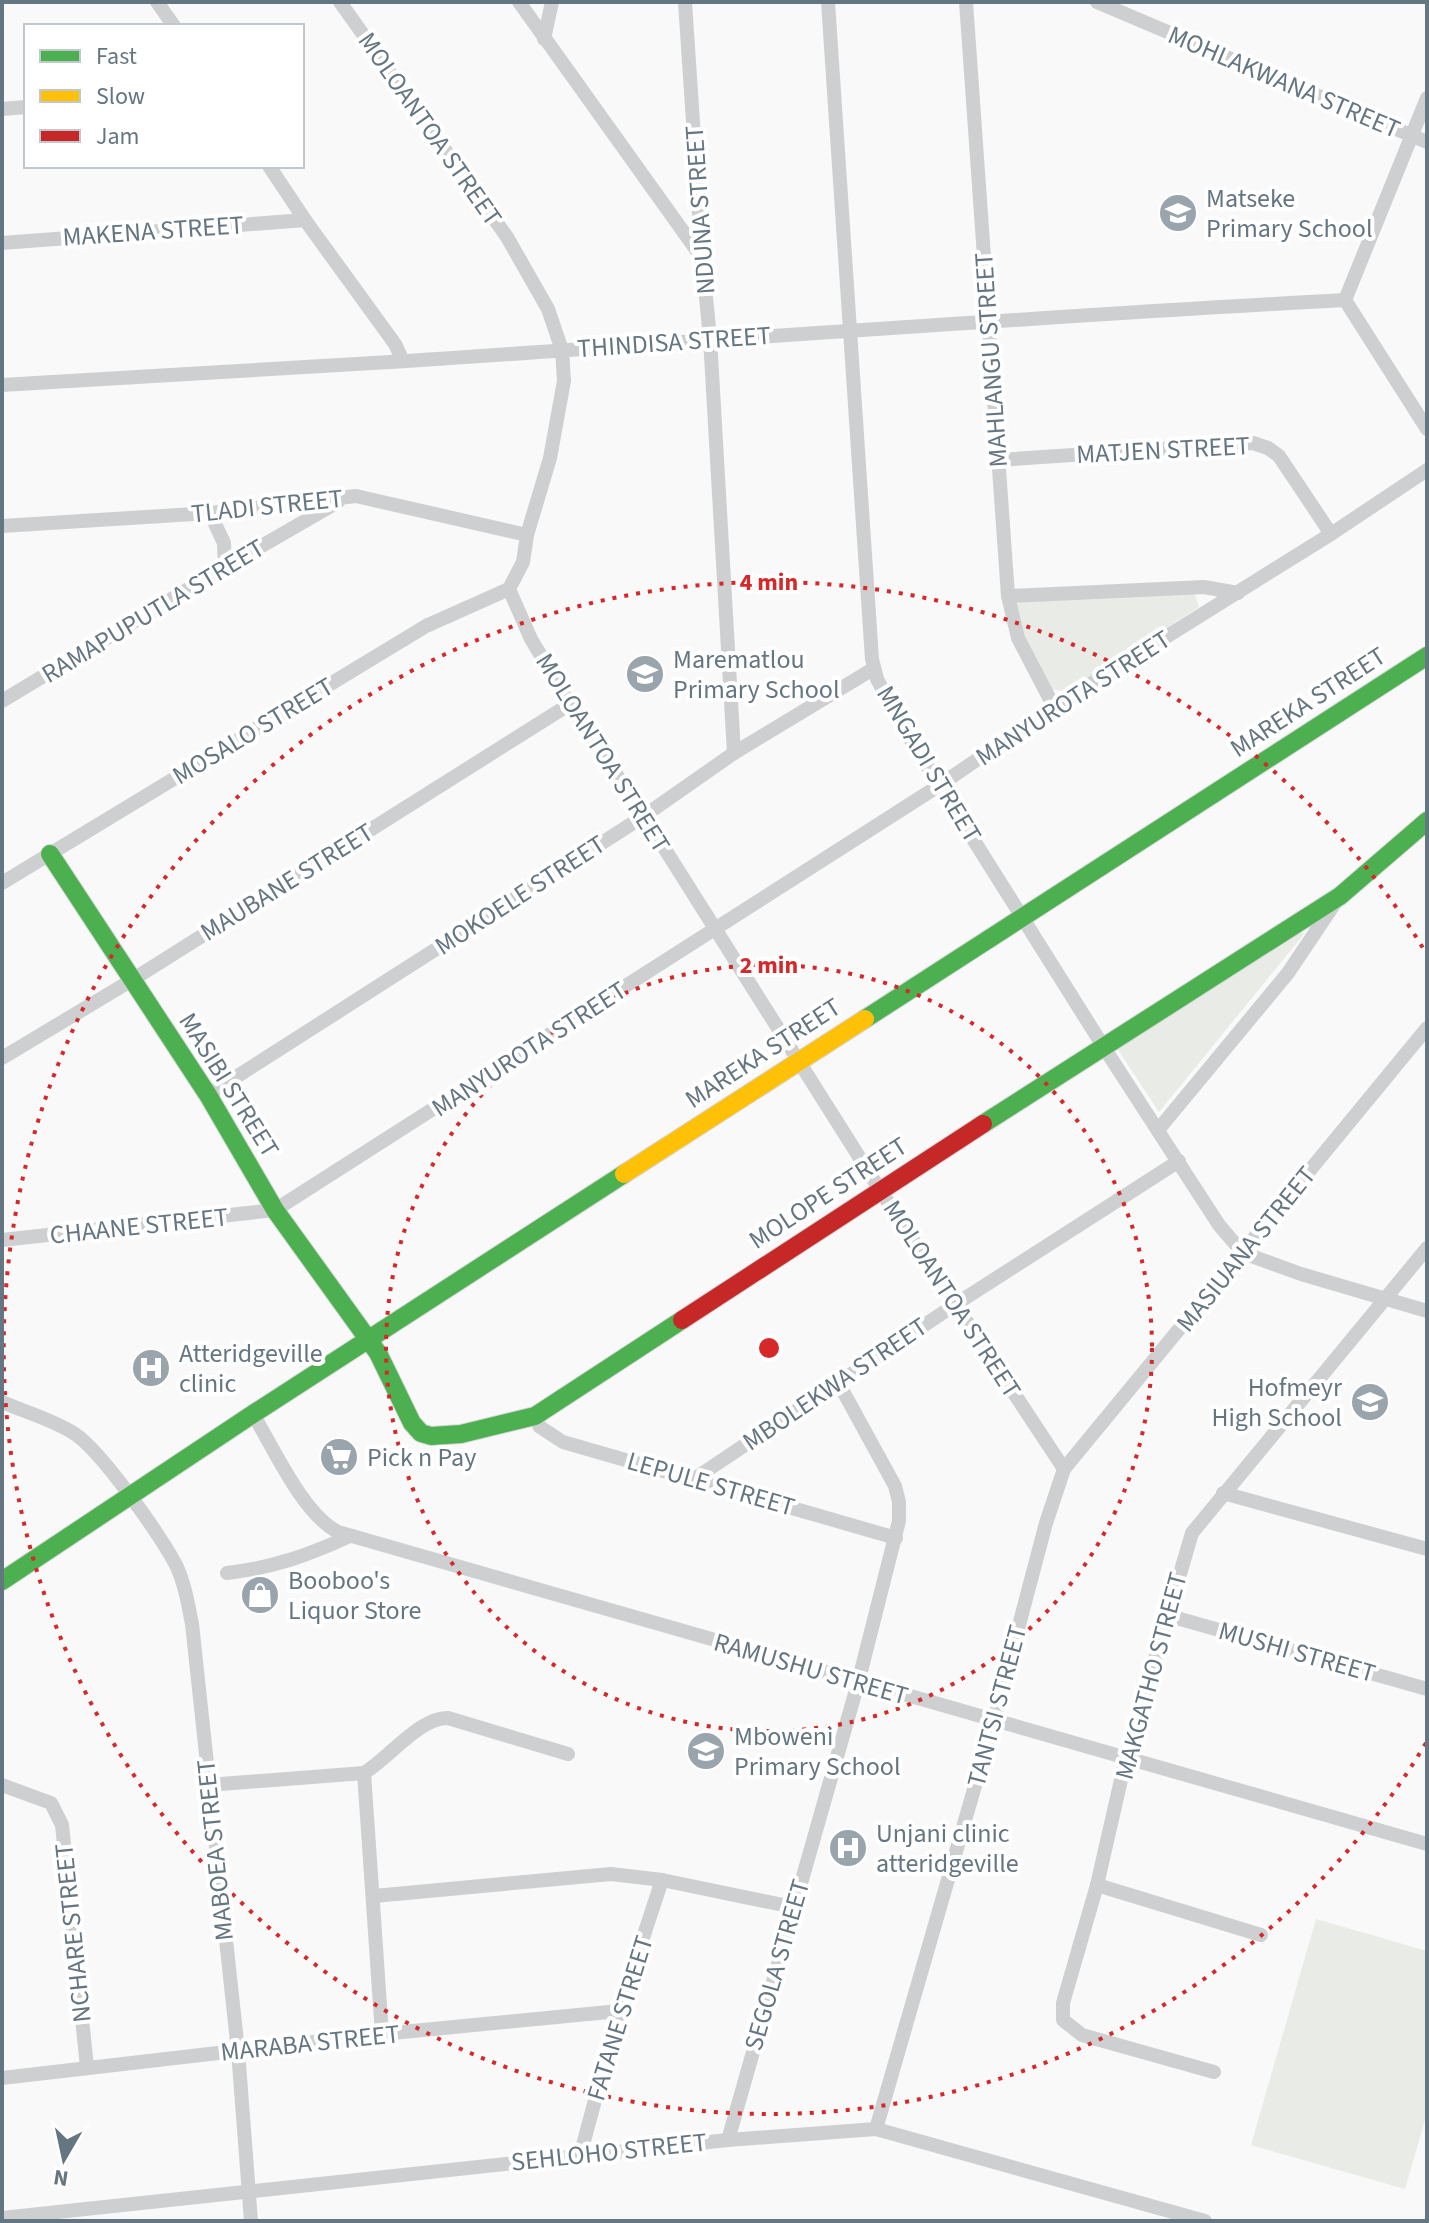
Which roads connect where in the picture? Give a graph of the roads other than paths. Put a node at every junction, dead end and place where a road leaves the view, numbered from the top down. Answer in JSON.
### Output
{"nodes":[{"id":1,"x":157,"y":2,"type":"edge"},
{"id":2,"x":340,"y":2,"type":"edge"},
{"id":3,"x":519,"y":2,"type":"edge"},
{"id":4,"x":552,"y":2,"type":"edge"},
{"id":5,"x":685,"y":2,"type":"edge"},
{"id":6,"x":828,"y":2,"type":"edge"},
{"id":7,"x":966,"y":2,"type":"edge"},
{"id":8,"x":1097,"y":2,"type":"edge"},
{"id":9,"x":173,"y":24,"type":"edge"},
{"id":10,"x":544,"y":39,"type":"junction"},
{"id":11,"x":1427,"y":98,"type":"edge"},
{"id":12,"x":24,"y":107,"type":"edge"},
{"id":13,"x":2,"y":109,"type":"edge"},
{"id":14,"x":1411,"y":136,"type":"junction"},
{"id":15,"x":1427,"y":142,"type":"edge"},
{"id":16,"x":270,"y":168,"type":"edge"},
{"id":17,"x":305,"y":220,"type":"junction"},
{"id":18,"x":2,"y":243,"type":"edge"},
{"id":19,"x":702,"y":257,"type":"junction"},
{"id":20,"x":1345,"y":300,"type":"junction"},
{"id":21,"x":988,"y":319,"type":"junction"},
{"id":22,"x":849,"y":332,"type":"junction"},
{"id":23,"x":710,"y":338,"type":"junction"},
{"id":24,"x":562,"y":350,"type":"junction"},
{"id":25,"x":403,"y":361,"type":"junction"},
{"id":26,"x":2,"y":372,"type":"edge"},
{"id":27,"x":8,"y":384,"type":"edge"},
{"id":28,"x":1427,"y":429,"type":"edge"},
{"id":29,"x":998,"y":460,"type":"junction"},
{"id":30,"x":1427,"y":470,"type":"edge"},
{"id":31,"x":346,"y":498,"type":"junction"},
{"id":32,"x":210,"y":513,"type":"junction"},
{"id":33,"x":2,"y":526,"type":"edge"},
{"id":34,"x":1331,"y":534,"type":"junction"},
{"id":35,"x":527,"y":535,"type":"junction"},
{"id":36,"x":225,"y":567,"type":"junction"},
{"id":37,"x":509,"y":589,"type":"junction"},
{"id":38,"x":1238,"y":593,"type":"junction"},
{"id":39,"x":1008,"y":596,"type":"junction"},
{"id":40,"x":1427,"y":656,"type":"edge"},
{"id":41,"x":873,"y":669,"type":"junction"},
{"id":42,"x":2,"y":701,"type":"edge"},
{"id":43,"x":570,"y":704,"type":"junction"},
{"id":44,"x":1054,"y":707,"type":"junction"},
{"id":45,"x":734,"y":753,"type":"junction"},
{"id":46,"x":940,"y":785,"type":"junction"},
{"id":47,"x":644,"y":816,"type":"junction"},
{"id":48,"x":1427,"y":821,"type":"edge"},
{"id":49,"x":50,"y":854,"type":"junction"},
{"id":50,"x":2,"y":883,"type":"edge"},
{"id":51,"x":1340,"y":896,"type":"junction"},
{"id":52,"x":1023,"y":918,"type":"junction"},
{"id":53,"x":714,"y":930,"type":"junction"},
{"id":54,"x":132,"y":980,"type":"junction"},
{"id":55,"x":1427,"y":1028,"type":"edge"},
{"id":56,"x":1103,"y":1046,"type":"junction"},
{"id":57,"x":2,"y":1058,"type":"edge"},
{"id":58,"x":797,"y":1061,"type":"junction"},
{"id":59,"x":208,"y":1095,"type":"junction"},
{"id":60,"x":1158,"y":1130,"type":"junction"},
{"id":61,"x":1179,"y":1161,"type":"junction"},
{"id":62,"x":880,"y":1190,"type":"junction"},
{"id":63,"x":275,"y":1210,"type":"junction"},
{"id":64,"x":2,"y":1240,"type":"edge"},
{"id":65,"x":1427,"y":1248,"type":"edge"},
{"id":66,"x":1243,"y":1253,"type":"junction"},
{"id":67,"x":1385,"y":1299,"type":"junction"},
{"id":68,"x":956,"y":1304,"type":"junction"},
{"id":69,"x":1427,"y":1311,"type":"edge"},
{"id":70,"x":368,"y":1340,"type":"junction"},
{"id":71,"x":838,"y":1382,"type":"junction"},
{"id":72,"x":2,"y":1402,"type":"edge"},
{"id":73,"x":253,"y":1414,"type":"junction"},
{"id":74,"x":535,"y":1416,"type":"junction"},
{"id":75,"x":1064,"y":1469,"type":"junction"},
{"id":76,"x":694,"y":1479,"type":"junction"},
{"id":77,"x":1223,"y":1493,"type":"junction"},
{"id":78,"x":129,"y":1495,"type":"junction"},
{"id":79,"x":350,"y":1536,"type":"junction"},
{"id":80,"x":896,"y":1538,"type":"junction"},
{"id":81,"x":1427,"y":1549,"type":"edge"},
{"id":82,"x":227,"y":1573,"type":"dead end"},
{"id":83,"x":2,"y":1581,"type":"edge"},
{"id":84,"x":1166,"y":1615,"type":"junction"},
{"id":85,"x":858,"y":1683,"type":"junction"},
{"id":86,"x":1427,"y":1689,"type":"edge"},
{"id":87,"x":994,"y":1720,"type":"junction"},
{"id":88,"x":568,"y":1754,"type":"dead end"},
{"id":89,"x":1126,"y":1758,"type":"junction"},
{"id":90,"x":364,"y":1773,"type":"junction"},
{"id":91,"x":2,"y":1785,"type":"edge"},
{"id":92,"x":208,"y":1785,"type":"junction"},
{"id":93,"x":1427,"y":1844,"type":"edge"},
{"id":94,"x":662,"y":1880,"type":"junction"},
{"id":95,"x":1097,"y":1885,"type":"junction"},
{"id":96,"x":374,"y":1896,"type":"junction"},
{"id":97,"x":793,"y":1907,"type":"junction"},
{"id":98,"x":1261,"y":1935,"type":"dead end"},
{"id":99,"x":619,"y":2011,"type":"junction"},
{"id":100,"x":382,"y":2034,"type":"junction"},
{"id":101,"x":238,"y":2051,"type":"junction"},
{"id":102,"x":87,"y":2067,"type":"junction"},
{"id":103,"x":1214,"y":2072,"type":"dead end"},
{"id":104,"x":2,"y":2078,"type":"edge"},
{"id":105,"x":876,"y":2129,"type":"junction"},
{"id":106,"x":728,"y":2140,"type":"junction"},
{"id":107,"x":580,"y":2156,"type":"junction"},
{"id":108,"x":248,"y":2190,"type":"junction"},
{"id":109,"x":2,"y":2218,"type":"edge"},
{"id":110,"x":251,"y":2221,"type":"edge"},
{"id":111,"x":1205,"y":2221,"type":"edge"}],
"edges":[{"from":1,"to":9,"type":"street"},
{"from":2,"to":24,"type":"street","name":"MOLOANTOA STREET"},
{"from":3,"to":10,"type":"street"},
{"from":4,"to":10,"type":"street"},
{"from":5,"to":19,"type":"street","name":"NDUNA STREET"},
{"from":6,"to":22,"type":"street","name":"MNGADI STREET"},
{"from":7,"to":21,"type":"street","name":"MAHLANGU STREET"},
{"from":8,"to":14,"type":"street","name":"MOHLAKWANA STREET"},
{"from":10,"to":19,"type":"street"},
{"from":11,"to":14,"type":"street"},
{"from":12,"to":13,"type":"street"},
{"from":14,"to":15,"type":"street","name":"MOHLAKWANA STREET"},
{"from":14,"to":20,"type":"street"},
{"from":16,"to":17,"type":"street"},
{"from":17,"to":18,"type":"street","name":"MAKENA STREET"},
{"from":17,"to":25,"type":"street"},
{"from":19,"to":23,"type":"street","name":"NDUNA STREET"},
{"from":20,"to":21,"type":"street","name":"THINDISA STREET"},
{"from":20,"to":28,"type":"street"},
{"from":21,"to":22,"type":"street","name":"THINDISA STREET"},
{"from":21,"to":29,"type":"street","name":"MAHLANGU STREET"},
{"from":22,"to":23,"type":"street","name":"THINDISA STREET"},
{"from":22,"to":41,"type":"street","name":"MNGADI STREET"},
{"from":23,"to":24,"type":"street","name":"THINDISA STREET"},
{"from":23,"to":45,"type":"street","name":"NDUNA STREET"},
{"from":24,"to":25,"type":"street","name":"THINDISA STREET"},
{"from":24,"to":35,"type":"street","name":"MOLOANTOA STREET"},
{"from":25,"to":27,"type":"street","name":"THINDISA STREET"},
{"from":26,"to":27,"type":"street"},
{"from":29,"to":34,"type":"street","name":"MATJEN STREET"},
{"from":29,"to":39,"type":"street","name":"MAHLANGU STREET"},
{"from":30,"to":34,"type":"street","name":"MANYUROTA STREET"},
{"from":31,"to":32,"type":"street","name":"TLADI STREET"},
{"from":31,"to":35,"type":"street","name":"TLADI STREET"},
{"from":31,"to":36,"type":"street","name":"RAMAPUPUTLA STREET"},
{"from":32,"to":33,"type":"street","name":"TLADI STREET"},
{"from":32,"to":36,"type":"street"},
{"from":34,"to":38,"type":"street","name":"MANYUROTA STREET"},
{"from":35,"to":37,"type":"street","name":"MOLOANTOA STREET"},
{"from":36,"to":42,"type":"street","name":"RAMAPUPUTLA STREET"},
{"from":37,"to":43,"type":"street","name":"MOLOANTOA STREET"},
{"from":37,"to":49,"type":"street","name":"MOSALO STREET"},
{"from":38,"to":39,"type":"street"},
{"from":38,"to":44,"type":"street","name":"MANYUROTA STREET"},
{"from":39,"to":44,"type":"street","name":"MAHLANGU STREET"},
{"from":40,"to":52,"type":"street","name":"MAREKA STREET"},
{"from":41,"to":45,"type":"street","name":"MOKOELE STREET"},
{"from":41,"to":46,"type":"street","name":"MNGADI STREET"},
{"from":43,"to":47,"type":"street","name":"MOLOANTOA STREET"},
{"from":43,"to":54,"type":"street","name":"MAUBANE STREET"},
{"from":44,"to":46,"type":"street","name":"MANYUROTA STREET"},
{"from":45,"to":47,"type":"street","name":"MOKOELE STREET"},
{"from":46,"to":52,"type":"street","name":"MNGADI STREET"},
{"from":46,"to":53,"type":"street","name":"MANYUROTA STREET"},
{"from":47,"to":53,"type":"street","name":"MOLOANTOA STREET"},
{"from":47,"to":59,"type":"street","name":"MOKOELE STREET"},
{"from":48,"to":51,"type":"street","name":"MOLOPE STREET"},
{"from":49,"to":50,"type":"street","name":"MOSALO STREET"},
{"from":49,"to":54,"type":"street","name":"MASIBI STREET"},
{"from":51,"to":56,"type":"street","name":"MOLOPE STREET"},
{"from":51,"to":60,"type":"street","name":"MOLOPE STREET"},
{"from":52,"to":56,"type":"street","name":"MNGADI STREET"},
{"from":52,"to":58,"type":"street","name":"MAREKA STREET"},
{"from":53,"to":58,"type":"street","name":"MOLOANTOA STREET"},
{"from":53,"to":63,"type":"street","name":"MANYUROTA STREET"},
{"from":54,"to":57,"type":"street","name":"MAUBANE STREET"},
{"from":54,"to":59,"type":"street","name":"MASIBI STREET"},
{"from":55,"to":66,"type":"street","name":"MASIUANA STREET"},
{"from":56,"to":60,"type":"street","name":"MNGADI STREET"},
{"from":56,"to":62,"type":"street","name":"MOLOPE STREET"},
{"from":58,"to":62,"type":"street","name":"MOLOANTOA STREET"},
{"from":58,"to":70,"type":"street","name":"MAREKA STREET"},
{"from":59,"to":63,"type":"street","name":"MASIBI STREET"},
{"from":60,"to":61,"type":"street","name":"MNGADI STREET"},
{"from":61,"to":66,"type":"street","name":"MNGADI STREET"},
{"from":61,"to":68,"type":"street","name":"MBOLEKWA STREET"},
{"from":62,"to":68,"type":"street","name":"MOLOANTOA STREET"},
{"from":62,"to":74,"type":"street","name":"MOLOPE STREET"},
{"from":63,"to":64,"type":"street","name":"CHAANE STREET"},
{"from":63,"to":70,"type":"street","name":"MASIBI STREET"},
{"from":65,"to":67,"type":"street","name":"MAKGATHO STREET"},
{"from":66,"to":67,"type":"street"},
{"from":66,"to":75,"type":"street","name":"MASIUANA STREET"},
{"from":67,"to":69,"type":"street"},
{"from":67,"to":77,"type":"street","name":"MAKGATHO STREET"},
{"from":68,"to":71,"type":"street","name":"MBOLEKWA STREET"},
{"from":68,"to":75,"type":"street","name":"MOLOANTOA STREET"},
{"from":70,"to":73,"type":"street","name":"MAREKA STREET"},
{"from":70,"to":74,"type":"street","name":"MOLOPE STREET"},
{"from":71,"to":76,"type":"street","name":"MBOLEKWA STREET"},
{"from":71,"to":80,"type":"street","name":"SEGOLA STREET"},
{"from":72,"to":78,"type":"street","name":"MABOEA STREET"},
{"from":73,"to":78,"type":"street","name":"MAREKA STREET"},
{"from":73,"to":79,"type":"street","name":"RAMUSHU STREET"},
{"from":74,"to":76,"type":"street","name":"LEPULE STREET"},
{"from":75,"to":87,"type":"street","name":"TANTSI STREET"},
{"from":76,"to":80,"type":"street","name":"LEPULE STREET"},
{"from":77,"to":81,"type":"street"},
{"from":77,"to":84,"type":"street","name":"MAKGATHO STREET"},
{"from":78,"to":83,"type":"street","name":"MAREKA STREET"},
{"from":78,"to":92,"type":"street","name":"MABOEA STREET"},
{"from":79,"to":82,"type":"street"},
{"from":79,"to":85,"type":"street","name":"RAMUSHU STREET"},
{"from":80,"to":85,"type":"street","name":"SEGOLA STREET"},
{"from":84,"to":86,"type":"street","name":"MUSHI STREET"},
{"from":84,"to":89,"type":"street","name":"MAKGATHO STREET"},
{"from":85,"to":87,"type":"street","name":"RAMUSHU STREET"},
{"from":85,"to":97,"type":"street","name":"SEGOLA STREET"},
{"from":87,"to":89,"type":"street","name":"RAMUSHU STREET"},
{"from":87,"to":105,"type":"street","name":"TANTSI STREET"},
{"from":88,"to":90,"type":"street"},
{"from":89,"to":93,"type":"street","name":"RAMUSHU STREET"},
{"from":89,"to":95,"type":"street","name":"MAKGATHO STREET"},
{"from":90,"to":92,"type":"street"},
{"from":90,"to":96,"type":"street"},
{"from":91,"to":102,"type":"street","name":"NCHARE STREET"},
{"from":92,"to":101,"type":"street","name":"MABOEA STREET"},
{"from":94,"to":96,"type":"street"},
{"from":94,"to":97,"type":"street"},
{"from":94,"to":99,"type":"street","name":"FATANE STREET"},
{"from":95,"to":98,"type":"street"},
{"from":95,"to":103,"type":"street","name":"MAKGATHO STREET"},
{"from":96,"to":100,"type":"street"},
{"from":97,"to":106,"type":"street","name":"SEGOLA STREET"},
{"from":99,"to":100,"type":"street","name":"MARABA STREET"},
{"from":99,"to":107,"type":"street","name":"FATANE STREET"},
{"from":100,"to":101,"type":"street","name":"MARABA STREET"},
{"from":101,"to":102,"type":"street","name":"MARABA STREET"},
{"from":101,"to":108,"type":"street","name":"MABOEA STREET"},
{"from":102,"to":104,"type":"street","name":"MARABA STREET"},
{"from":105,"to":106,"type":"street","name":"SEHLOHO STREET"},
{"from":105,"to":111,"type":"street","name":"SEHLOHO STREET"},
{"from":106,"to":107,"type":"street","name":"SEHLOHO STREET"},
{"from":107,"to":108,"type":"street","name":"SEHLOHO STREET"},
{"from":108,"to":109,"type":"street","name":"SEHLOHO STREET"},
{"from":108,"to":110,"type":"street","name":"MABOEA STREET"}]}
